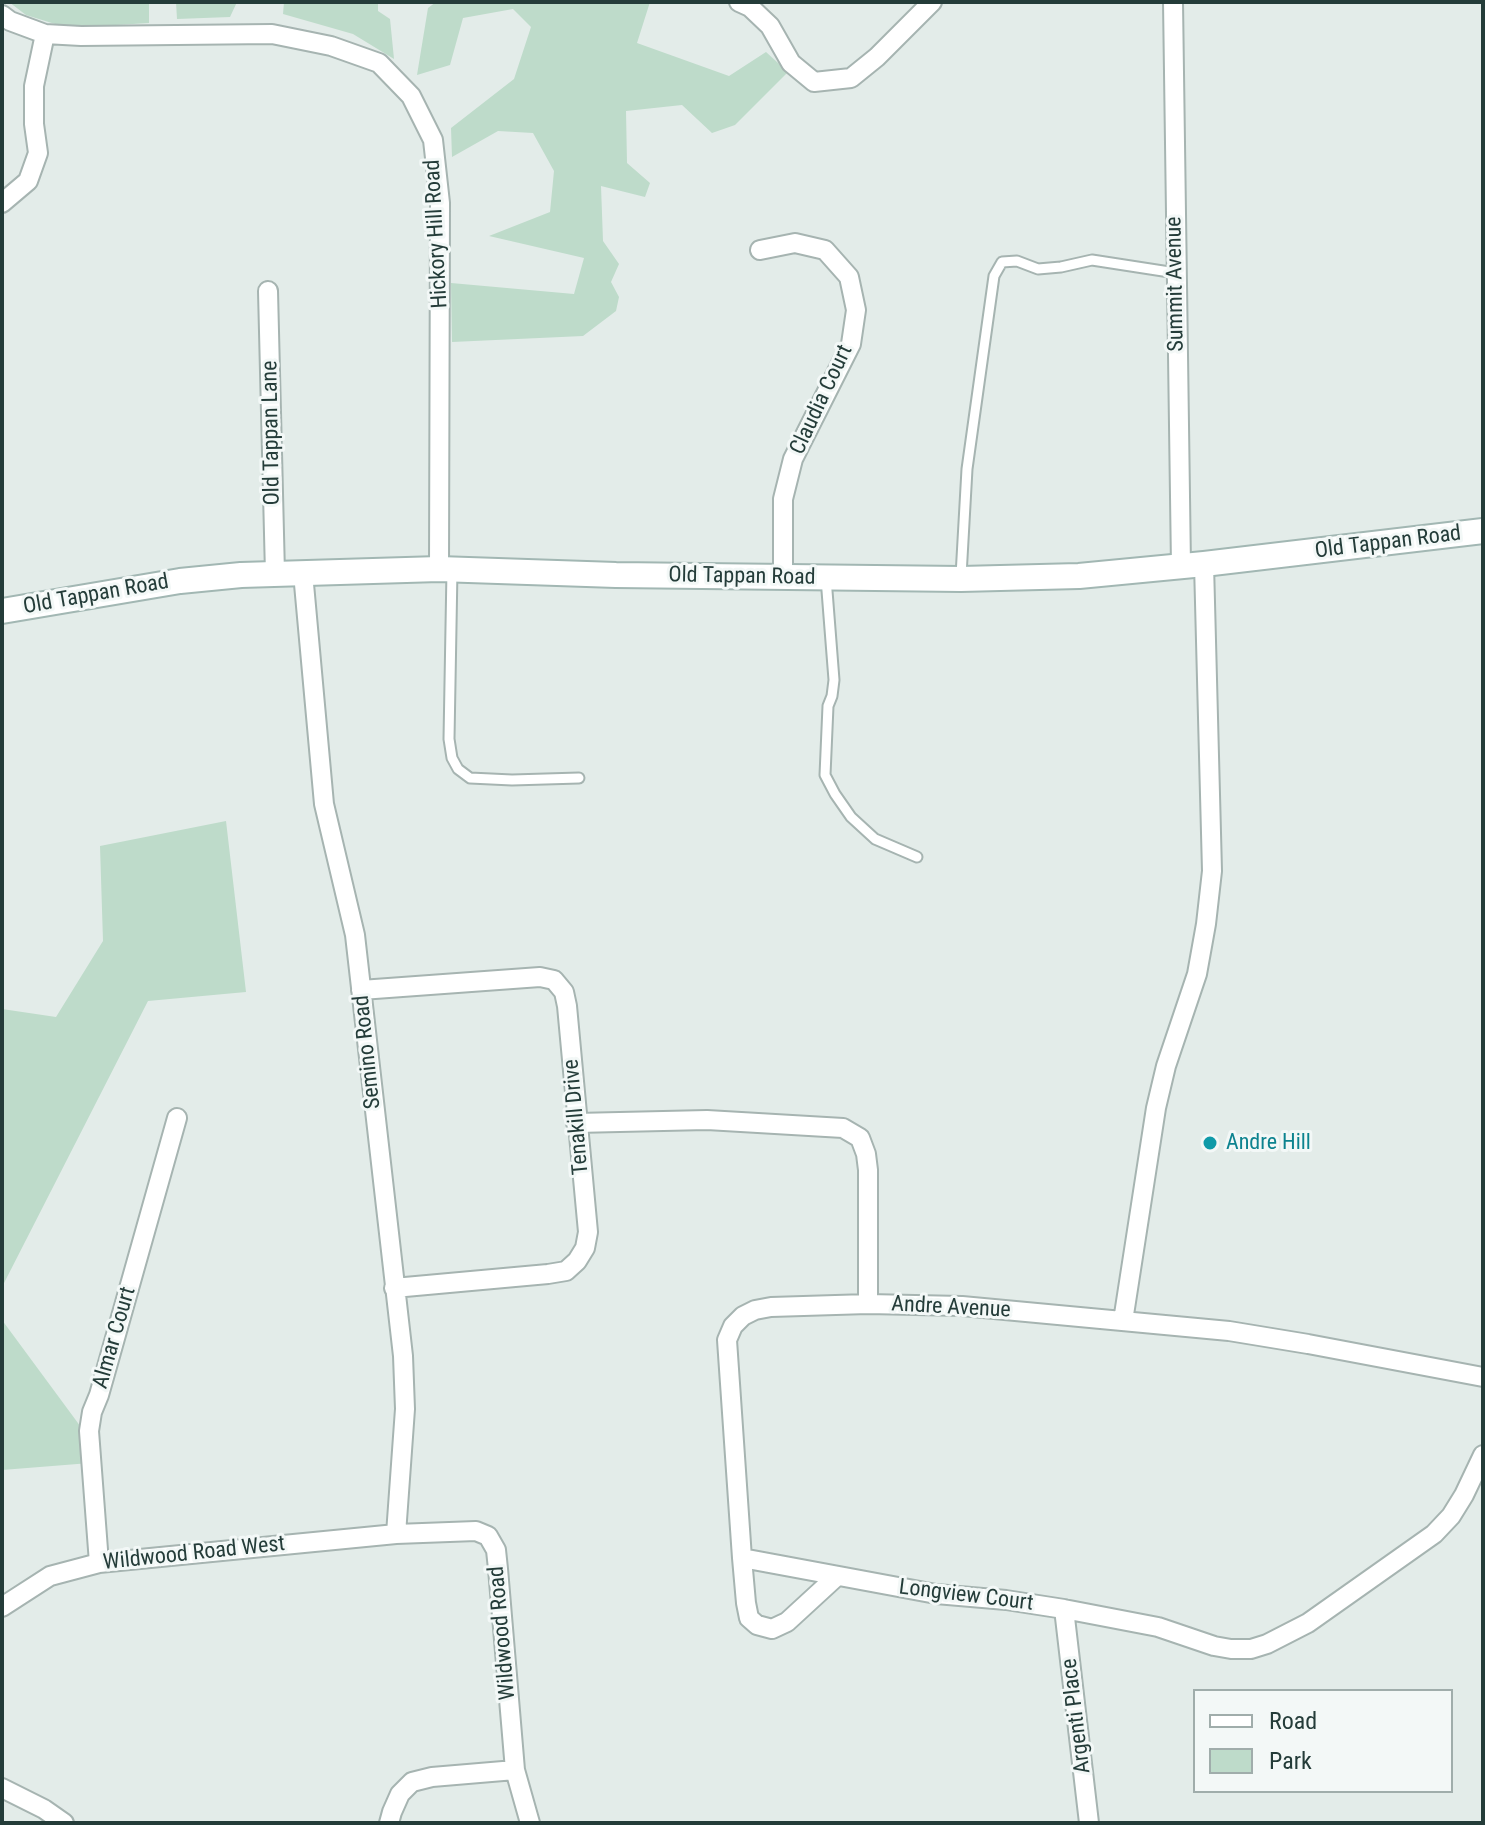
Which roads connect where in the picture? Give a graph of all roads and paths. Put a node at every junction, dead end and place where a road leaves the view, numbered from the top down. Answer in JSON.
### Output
{"nodes":[{"id":1,"x":739,"y":2,"type":"edge"},
{"id":2,"x":932,"y":2,"type":"edge"},
{"id":3,"x":1173,"y":2,"type":"edge"},
{"id":4,"x":2,"y":15,"type":"edge"},
{"id":5,"x":45,"y":34,"type":"junction"},
{"id":6,"x":2,"y":203,"type":"edge"},
{"id":7,"x":760,"y":250,"type":"dead end"},
{"id":8,"x":1176,"y":273,"type":"junction"},
{"id":9,"x":268,"y":291,"type":"dead end"},
{"id":10,"x":1483,"y":531,"type":"edge"},
{"id":11,"x":1193,"y":565,"type":"junction"},
{"id":12,"x":446,"y":570,"type":"junction"},
{"id":13,"x":303,"y":573,"type":"junction"},
{"id":14,"x":275,"y":574,"type":"junction"},
{"id":15,"x":783,"y":577,"type":"junction"},
{"id":16,"x":826,"y":578,"type":"junction"},
{"id":17,"x":961,"y":579,"type":"junction"},
{"id":18,"x":2,"y":611,"type":"edge"},
{"id":19,"x":579,"y":778,"type":"dead end"},
{"id":20,"x":917,"y":857,"type":"dead end"},
{"id":21,"x":361,"y":990,"type":"junction"},
{"id":22,"x":177,"y":1118,"type":"dead end"},
{"id":23,"x":576,"y":1123,"type":"junction"},
{"id":24,"x":394,"y":1288,"type":"junction"},
{"id":25,"x":868,"y":1304,"type":"junction"},
{"id":26,"x":1123,"y":1321,"type":"junction"},
{"id":27,"x":1483,"y":1377,"type":"edge"},
{"id":28,"x":1483,"y":1455,"type":"edge"},
{"id":29,"x":396,"y":1534,"type":"junction"},
{"id":30,"x":742,"y":1558,"type":"junction"},
{"id":31,"x":99,"y":1563,"type":"junction"},
{"id":32,"x":836,"y":1577,"type":"junction"},
{"id":33,"x":2,"y":1607,"type":"edge"},
{"id":34,"x":1064,"y":1609,"type":"junction"},
{"id":35,"x":515,"y":1770,"type":"junction"},
{"id":36,"x":2,"y":1788,"type":"edge"},
{"id":37,"x":64,"y":1823,"type":"edge"},
{"id":38,"x":389,"y":1823,"type":"edge"},
{"id":39,"x":530,"y":1823,"type":"edge"},
{"id":40,"x":1089,"y":1823,"type":"edge"}],
"edges":[{"from":1,"to":2,"type":"street"},
{"from":3,"to":8,"type":"street","name":"Summit Avenue"},
{"from":4,"to":5,"type":"street","name":"Hickory Hill Road"},
{"from":5,"to":6,"type":"street"},
{"from":5,"to":12,"type":"street","name":"Hickory Hill Road"},
{"from":7,"to":15,"type":"street","name":"Claudia Court"},
{"from":8,"to":11,"type":"street","name":"Summit Avenue"},
{"from":8,"to":17,"type":"lane"},
{"from":9,"to":14,"type":"street","name":"Old Tappan Lane"},
{"from":10,"to":11,"type":"main road","name":"Old Tappan Road"},
{"from":11,"to":17,"type":"main road","name":"Old Tappan Road"},
{"from":11,"to":26,"type":"street"},
{"from":12,"to":13,"type":"main road","name":"Old Tappan Road"},
{"from":12,"to":15,"type":"main road","name":"Old Tappan Road"},
{"from":12,"to":19,"type":"lane"},
{"from":13,"to":14,"type":"main road","name":"Old Tappan Road"},
{"from":13,"to":21,"type":"street","name":"Semino Road"},
{"from":14,"to":18,"type":"main road","name":"Old Tappan Road"},
{"from":15,"to":16,"type":"main road","name":"Old Tappan Road"},
{"from":16,"to":17,"type":"main road","name":"Old Tappan Road"},
{"from":16,"to":20,"type":"lane"},
{"from":21,"to":23,"type":"street","name":"Tenakill Drive"},
{"from":21,"to":24,"type":"street","name":"Semino Road"},
{"from":22,"to":31,"type":"street","name":"Almar Court"},
{"from":23,"to":24,"type":"street","name":"Tenakill Drive"},
{"from":23,"to":25,"type":"street","name":"Andre Avenue"},
{"from":24,"to":29,"type":"street","name":"Semino Road"},
{"from":25,"to":26,"type":"street","name":"Andre Avenue"},
{"from":25,"to":30,"type":"street"},
{"from":26,"to":27,"type":"street","name":"Andre Avenue"},
{"from":28,"to":34,"type":"street","name":"Longview Court"},
{"from":29,"to":31,"type":"street","name":"Wildwood Road West"},
{"from":29,"to":35,"type":"street","name":"Wildwood Road"},
{"from":30,"to":32,"type":"street","name":"Longview Court"},
{"from":30,"to":32,"type":"street"},
{"from":31,"to":33,"type":"street","name":"Wildwood Road West"},
{"from":32,"to":34,"type":"street","name":"Longview Court"},
{"from":34,"to":40,"type":"street","name":"Argenti Place"},
{"from":35,"to":38,"type":"street"},
{"from":35,"to":39,"type":"street","name":"Wildwood Road"},
{"from":36,"to":37,"type":"street"}]}
